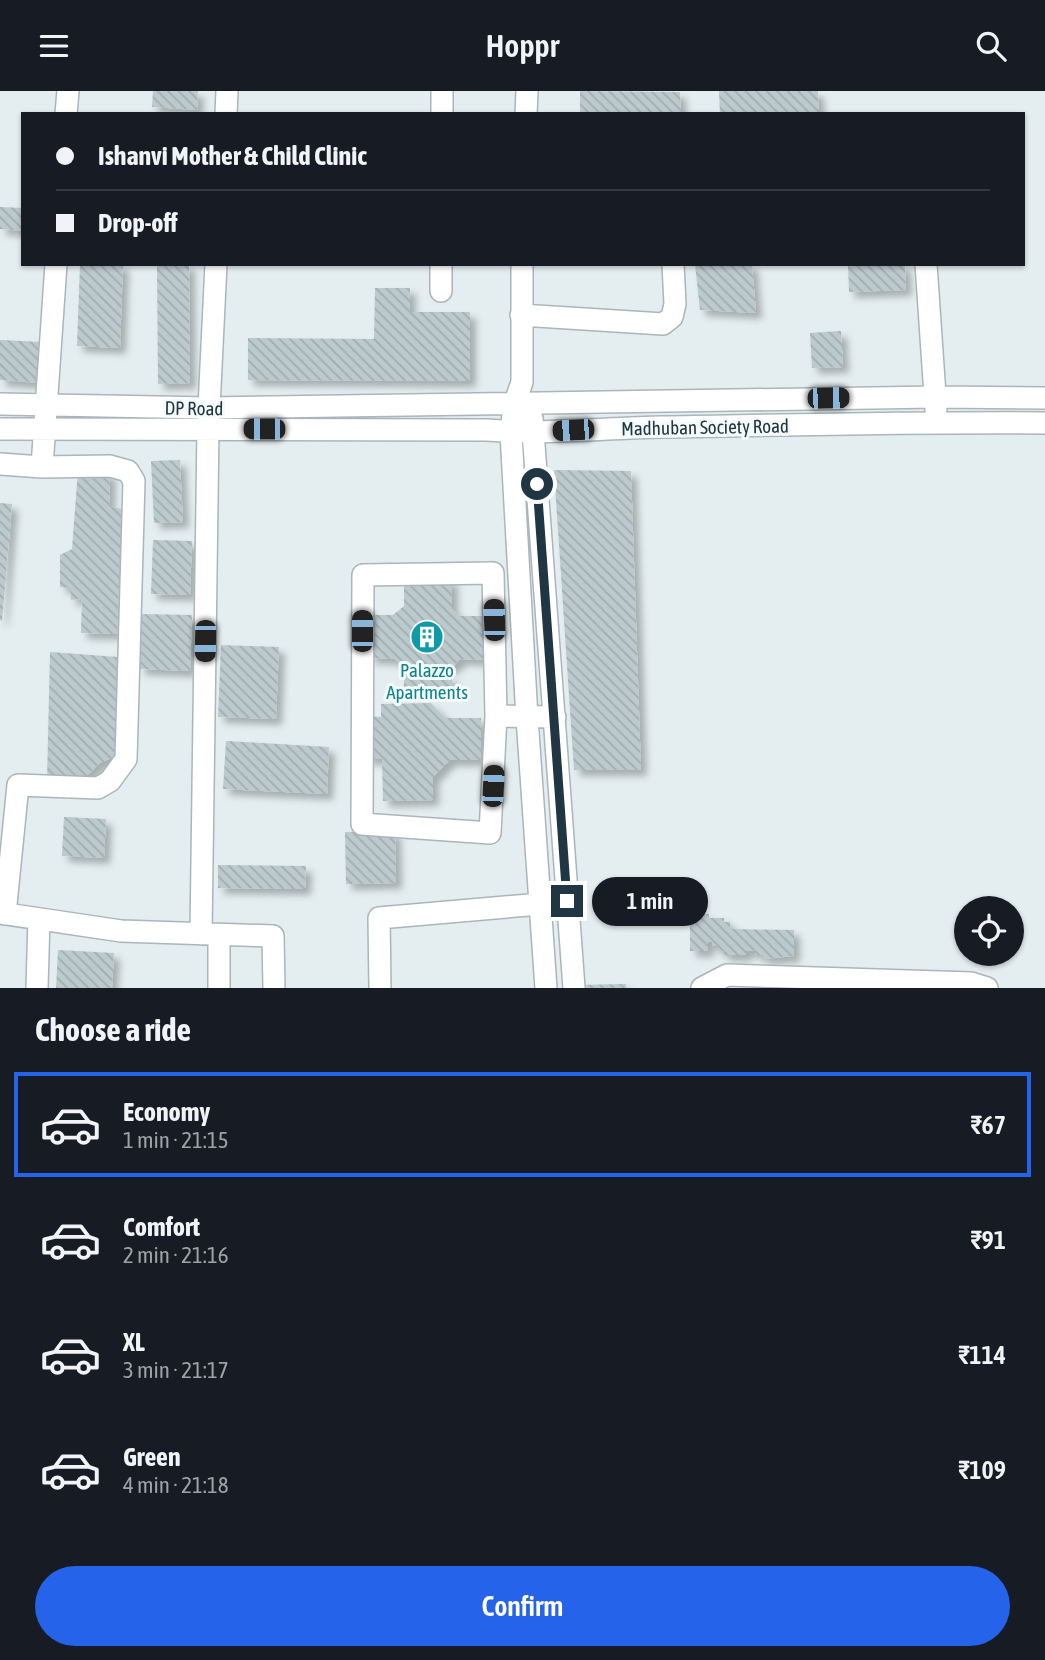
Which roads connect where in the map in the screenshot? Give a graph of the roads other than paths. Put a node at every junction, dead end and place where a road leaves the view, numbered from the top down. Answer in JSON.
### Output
{"nodes":[{"id":1,"x":68,"y":91,"type":"edge"},
{"id":2,"x":227,"y":91,"type":"edge"},
{"id":3,"x":442,"y":91,"type":"edge"},
{"id":4,"x":527,"y":91,"type":"edge"},
{"id":5,"x":66,"y":112,"type":"edge"},
{"id":6,"x":226,"y":112,"type":"edge"},
{"id":7,"x":442,"y":112,"type":"edge"},
{"id":8,"x":526,"y":112,"type":"edge"},
{"id":9,"x":56,"y":266,"type":"edge"},
{"id":10,"x":216,"y":266,"type":"edge"},
{"id":11,"x":441,"y":266,"type":"edge"},
{"id":12,"x":522,"y":266,"type":"edge"},
{"id":13,"x":673,"y":266,"type":"edge"},
{"id":14,"x":926,"y":266,"type":"edge"},
{"id":15,"x":441,"y":291,"type":"dead end"},
{"id":16,"x":521,"y":315,"type":"junction"},
{"id":17,"x":936,"y":397,"type":"junction"},
{"id":18,"x":1045,"y":398,"type":"edge"},
{"id":19,"x":6,"y":404,"type":"edge"},
{"id":20,"x":522,"y":404,"type":"junction"},
{"id":21,"x":46,"y":405,"type":"junction"},
{"id":22,"x":209,"y":419,"type":"junction"},
{"id":23,"x":937,"y":423,"type":"junction"},
{"id":24,"x":1045,"y":423,"type":"edge"},
{"id":25,"x":5,"y":429,"type":"edge"},
{"id":26,"x":45,"y":429,"type":"junction"},
{"id":27,"x":534,"y":432,"type":"junction"},
{"id":28,"x":511,"y":433,"type":"junction"},
{"id":29,"x":4,"y":465,"type":"edge"},
{"id":30,"x":42,"y":467,"type":"junction"},
{"id":31,"x":496,"y":716,"type":"junction"},
{"id":32,"x":555,"y":717,"type":"junction"},
{"id":33,"x":527,"y":718,"type":"junction"},
{"id":34,"x":4,"y":876,"type":"edge"},
{"id":35,"x":567,"y":901,"type":"junction"},
{"id":36,"x":539,"y":904,"type":"junction"},
{"id":37,"x":3,"y":914,"type":"edge"},
{"id":38,"x":39,"y":919,"type":"junction"},
{"id":39,"x":210,"y":934,"type":"junction"},
{"id":40,"x":37,"y":988,"type":"edge"},
{"id":41,"x":219,"y":988,"type":"edge"},
{"id":42,"x":274,"y":988,"type":"edge"},
{"id":43,"x":380,"y":988,"type":"edge"},
{"id":44,"x":546,"y":988,"type":"edge"},
{"id":45,"x":574,"y":988,"type":"edge"},
{"id":46,"x":702,"y":988,"type":"edge"},
{"id":47,"x":987,"y":988,"type":"edge"}],
"edges":[{"from":1,"to":5,"type":"street"},
{"from":2,"to":6,"type":"street"},
{"from":3,"to":7,"type":"street"},
{"from":4,"to":8,"type":"street"},
{"from":9,"to":21,"type":"street"},
{"from":10,"to":22,"type":"street"},
{"from":11,"to":15,"type":"street"},
{"from":12,"to":16,"type":"street"},
{"from":13,"to":16,"type":"street"},
{"from":14,"to":17,"type":"street"},
{"from":16,"to":20,"type":"street"},
{"from":17,"to":18,"type":"street","name":"DP Road"},
{"from":17,"to":20,"type":"street","name":"DP Road"},
{"from":17,"to":23,"type":"street"},
{"from":19,"to":21,"type":"street","name":"DP Road"},
{"from":19,"to":25,"type":"street"},
{"from":20,"to":22,"type":"street","name":"DP Road"},
{"from":20,"to":27,"type":"street"},
{"from":20,"to":28,"type":"street"},
{"from":21,"to":22,"type":"street","name":"DP Road"},
{"from":21,"to":26,"type":"street"},
{"from":22,"to":26,"type":"street","name":"DP Road"},
{"from":22,"to":28,"type":"street","name":"DP Road"},
{"from":22,"to":39,"type":"street"},
{"from":23,"to":24,"type":"street","name":"Madhuban Society Road"},
{"from":23,"to":27,"type":"street","name":"Madhuban Society Road"},
{"from":25,"to":26,"type":"street","name":"DP Road"},
{"from":25,"to":29,"type":"street"},
{"from":26,"to":30,"type":"street"},
{"from":27,"to":28,"type":"street","name":"DP Road"},
{"from":27,"to":32,"type":"street"},
{"from":28,"to":33,"type":"street"},
{"from":29,"to":30,"type":"street"},
{"from":30,"to":34,"type":"street"},
{"from":31,"to":31,"type":"street"},
{"from":31,"to":33,"type":"street"},
{"from":32,"to":33,"type":"street"},
{"from":32,"to":35,"type":"street"},
{"from":33,"to":36,"type":"street"},
{"from":34,"to":37,"type":"street"},
{"from":35,"to":36,"type":"street"},
{"from":35,"to":45,"type":"street"},
{"from":36,"to":43,"type":"street"},
{"from":36,"to":44,"type":"street"},
{"from":37,"to":38,"type":"street"},
{"from":38,"to":39,"type":"street"},
{"from":38,"to":40,"type":"street"},
{"from":39,"to":41,"type":"street"},
{"from":39,"to":42,"type":"street"},
{"from":46,"to":47,"type":"street"}]}
